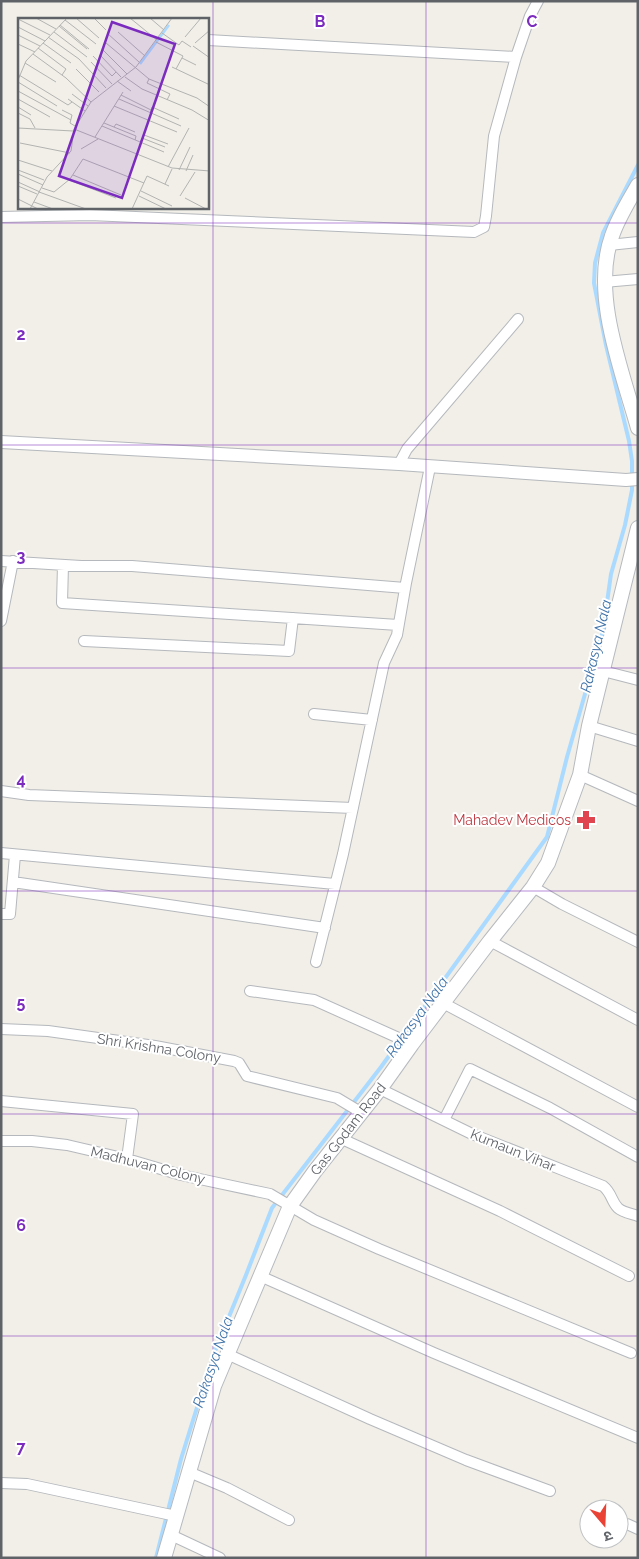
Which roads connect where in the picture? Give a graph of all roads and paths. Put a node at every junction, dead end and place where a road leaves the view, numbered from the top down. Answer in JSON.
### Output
{"nodes":[{"id":1,"x":538,"y":1,"type":"edge"},
{"id":2,"x":209,"y":40,"type":"edge"},
{"id":3,"x":516,"y":57,"type":"junction"},
{"id":4,"x":638,"y":185,"type":"edge"},
{"id":5,"x":1,"y":217,"type":"edge"},
{"id":6,"x":638,"y":242,"type":"edge"},
{"id":7,"x":610,"y":245,"type":"junction"},
{"id":8,"x":638,"y":280,"type":"edge"},
{"id":9,"x":604,"y":282,"type":"junction"},
{"id":10,"x":518,"y":319,"type":"dead end"},
{"id":11,"x":638,"y":428,"type":"edge"},
{"id":12,"x":1,"y":442,"type":"edge"},
{"id":13,"x":399,"y":464,"type":"junction"},
{"id":14,"x":430,"y":467,"type":"junction"},
{"id":15,"x":633,"y":479,"type":"edge"},
{"id":16,"x":638,"y":528,"type":"edge"},
{"id":17,"x":1,"y":560,"type":"edge"},
{"id":18,"x":13,"y":561,"type":"junction"},
{"id":19,"x":63,"y":565,"type":"junction"},
{"id":20,"x":405,"y":588,"type":"junction"},
{"id":21,"x":3,"y":606,"type":"edge"},
{"id":22,"x":293,"y":618,"type":"junction"},
{"id":23,"x":1,"y":621,"type":"edge"},
{"id":24,"x":398,"y":625,"type":"junction"},
{"id":25,"x":84,"y":641,"type":"dead end"},
{"id":26,"x":602,"y":671,"type":"junction"},
{"id":27,"x":638,"y":680,"type":"edge"},
{"id":28,"x":314,"y":714,"type":"dead end"},
{"id":29,"x":372,"y":720,"type":"junction"},
{"id":30,"x":589,"y":726,"type":"junction"},
{"id":31,"x":638,"y":741,"type":"edge"},
{"id":32,"x":580,"y":775,"type":"junction"},
{"id":33,"x":1,"y":791,"type":"edge"},
{"id":34,"x":638,"y":801,"type":"edge"},
{"id":35,"x":354,"y":808,"type":"junction"},
{"id":36,"x":1,"y":853,"type":"edge"},
{"id":37,"x":15,"y":855,"type":"junction"},
{"id":38,"x":13,"y":882,"type":"junction"},
{"id":39,"x":335,"y":884,"type":"junction"},
{"id":40,"x":533,"y":887,"type":"junction"},
{"id":41,"x":1,"y":914,"type":"edge"},
{"id":42,"x":324,"y":928,"type":"junction"},
{"id":43,"x":490,"y":941,"type":"junction"},
{"id":44,"x":638,"y":942,"type":"edge"},
{"id":45,"x":316,"y":962,"type":"dead end"},
{"id":46,"x":250,"y":991,"type":"dead end"},
{"id":47,"x":443,"y":1003,"type":"junction"},
{"id":48,"x":638,"y":1020,"type":"edge"},
{"id":49,"x":1,"y":1029,"type":"edge"},
{"id":50,"x":404,"y":1041,"type":"junction"},
{"id":51,"x":380,"y":1089,"type":"junction"},
{"id":52,"x":1,"y":1101,"type":"edge"},
{"id":53,"x":638,"y":1107,"type":"edge"},
{"id":54,"x":359,"y":1110,"type":"junction"},
{"id":55,"x":444,"y":1120,"type":"junction"},
{"id":56,"x":342,"y":1139,"type":"junction"},
{"id":57,"x":1,"y":1141,"type":"edge"},
{"id":58,"x":638,"y":1157,"type":"edge"},
{"id":59,"x":128,"y":1159,"type":"junction"},
{"id":60,"x":286,"y":1203,"type":"junction"},
{"id":61,"x":638,"y":1216,"type":"edge"},
{"id":62,"x":260,"y":1276,"type":"junction"},
{"id":63,"x":629,"y":1276,"type":"dead end"},
{"id":64,"x":631,"y":1352,"type":"dead end"},
{"id":65,"x":228,"y":1354,"type":"junction"},
{"id":66,"x":638,"y":1438,"type":"edge"},
{"id":67,"x":189,"y":1472,"type":"junction"},
{"id":68,"x":1,"y":1483,"type":"edge"},
{"id":69,"x":550,"y":1491,"type":"dead end"},
{"id":70,"x":169,"y":1514,"type":"junction"},
{"id":71,"x":289,"y":1520,"type":"dead end"},
{"id":72,"x":171,"y":1535,"type":"junction"},
{"id":73,"x":164,"y":1558,"type":"edge"},
{"id":74,"x":220,"y":1558,"type":"edge"}],
"edges":[{"from":1,"to":3,"type":"street"},
{"from":2,"to":3,"type":"street"},
{"from":3,"to":5,"type":"street"},
{"from":4,"to":7,"type":"main road"},
{"from":6,"to":7,"type":"street"},
{"from":7,"to":9,"type":"main road"},
{"from":8,"to":9,"type":"street"},
{"from":9,"to":11,"type":"main road"},
{"from":10,"to":13,"type":"street"},
{"from":12,"to":13,"type":"street"},
{"from":13,"to":14,"type":"street"},
{"from":14,"to":15,"type":"street"},
{"from":14,"to":20,"type":"street"},
{"from":16,"to":26,"type":"main road","name":"Gas Godam Road"},
{"from":17,"to":18,"type":"street"},
{"from":18,"to":19,"type":"street"},
{"from":18,"to":21,"type":"street"},
{"from":19,"to":20,"type":"street"},
{"from":19,"to":22,"type":"street"},
{"from":20,"to":24,"type":"street"},
{"from":21,"to":23,"type":"street"},
{"from":22,"to":24,"type":"street"},
{"from":22,"to":25,"type":"street"},
{"from":24,"to":29,"type":"street"},
{"from":26,"to":27,"type":"street"},
{"from":26,"to":30,"type":"main road","name":"Gas Godam Road"},
{"from":28,"to":29,"type":"street"},
{"from":29,"to":35,"type":"street"},
{"from":30,"to":31,"type":"street"},
{"from":30,"to":32,"type":"main road","name":"Gas Godam Road"},
{"from":32,"to":34,"type":"street"},
{"from":32,"to":40,"type":"main road","name":"Gas Godam Road"},
{"from":33,"to":35,"type":"street"},
{"from":35,"to":39,"type":"street"},
{"from":36,"to":37,"type":"street"},
{"from":37,"to":38,"type":"street"},
{"from":37,"to":39,"type":"street"},
{"from":38,"to":41,"type":"street"},
{"from":38,"to":42,"type":"street"},
{"from":39,"to":42,"type":"street"},
{"from":40,"to":43,"type":"main road","name":"Gas Godam Road"},
{"from":40,"to":44,"type":"street"},
{"from":42,"to":45,"type":"street"},
{"from":43,"to":47,"type":"main road","name":"Gas Godam Road"},
{"from":43,"to":48,"type":"street"},
{"from":46,"to":50,"type":"street"},
{"from":47,"to":50,"type":"main road","name":"Gas Godam Road"},
{"from":47,"to":53,"type":"street"},
{"from":49,"to":54,"type":"street","name":"Shri Krishna Colony"},
{"from":50,"to":51,"type":"main road","name":"Gas Godam Road"},
{"from":51,"to":54,"type":"main road","name":"Gas Godam Road"},
{"from":51,"to":55,"type":"street","name":"Kumaun Vihar"},
{"from":52,"to":59,"type":"street"},
{"from":54,"to":56,"type":"main road","name":"Gas Godam Road"},
{"from":55,"to":58,"type":"street"},
{"from":55,"to":61,"type":"street","name":"Kumaun Vihar"},
{"from":56,"to":60,"type":"main road","name":"Gas Godam Road"},
{"from":56,"to":63,"type":"street"},
{"from":57,"to":59,"type":"street","name":"Madhuvan Colony"},
{"from":59,"to":60,"type":"street","name":"Madhuvan Colony"},
{"from":60,"to":62,"type":"main road","name":"Gas Godam Road"},
{"from":60,"to":64,"type":"street","name":"Madhuvan Colony"},
{"from":62,"to":65,"type":"main road","name":"Gas Godam Road"},
{"from":62,"to":66,"type":"street"},
{"from":65,"to":67,"type":"main road","name":"Gas Godam Road"},
{"from":65,"to":69,"type":"street"},
{"from":67,"to":70,"type":"main road","name":"Gas Godam Road"},
{"from":67,"to":71,"type":"street"},
{"from":68,"to":70,"type":"street"},
{"from":70,"to":72,"type":"main road","name":"Gas Godam Road"},
{"from":72,"to":73,"type":"main road","name":"Gas Godam Road"},
{"from":72,"to":74,"type":"street"}]}
